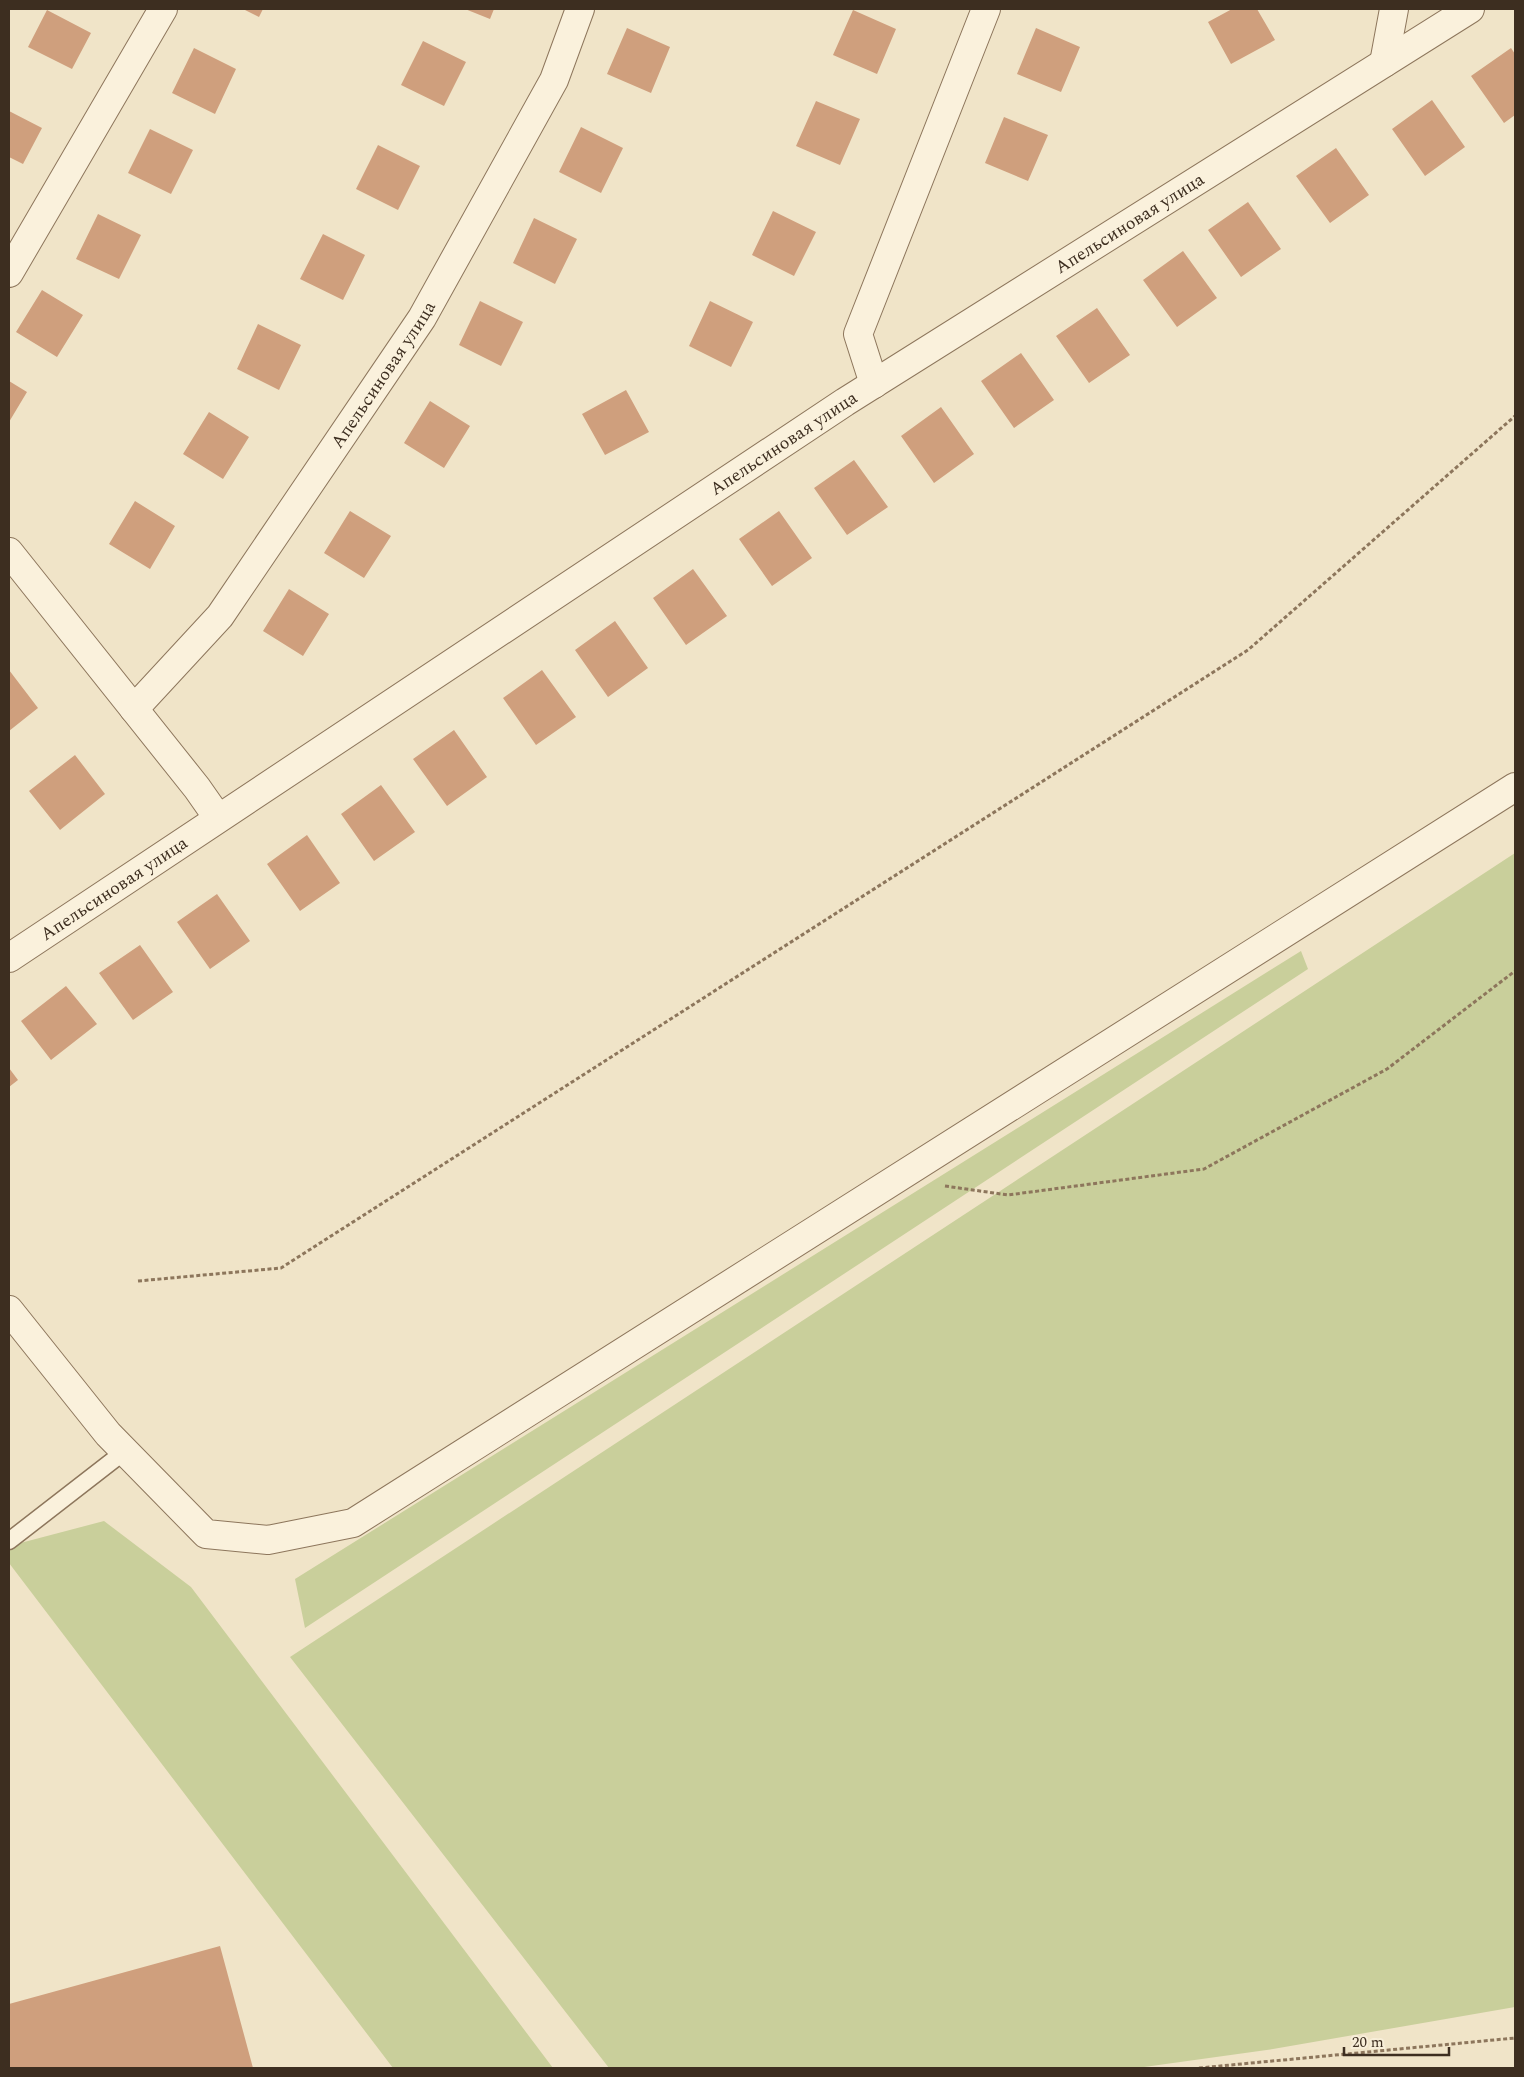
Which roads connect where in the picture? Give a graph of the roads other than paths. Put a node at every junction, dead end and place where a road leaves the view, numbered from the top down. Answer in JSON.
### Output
{"nodes":[{"id":1,"x":163,"y":9,"type":"edge"},
{"id":2,"x":580,"y":9,"type":"edge"},
{"id":3,"x":986,"y":9,"type":"edge"},
{"id":4,"x":1394,"y":9,"type":"edge"},
{"id":5,"x":1470,"y":9,"type":"edge"},
{"id":6,"x":1384,"y":63,"type":"junction"},
{"id":7,"x":9,"y":273,"type":"edge"},
{"id":8,"x":874,"y":384,"type":"junction"},
{"id":9,"x":9,"y":552,"type":"edge"},
{"id":10,"x":134,"y":709,"type":"junction"},
{"id":11,"x":1515,"y":787,"type":"edge"},
{"id":12,"x":218,"y":818,"type":"junction"},
{"id":13,"x":9,"y":958,"type":"edge"},
{"id":14,"x":9,"y":1310,"type":"edge"},
{"id":15,"x":125,"y":1451,"type":"junction"},
{"id":16,"x":9,"y":1541,"type":"edge"}],
"edges":[{"from":1,"to":7,"type":"street"},
{"from":2,"to":10,"type":"street","name":"Апельсиновая улица"},
{"from":3,"to":8,"type":"street","name":"Апельсиновая улица"},
{"from":4,"to":6,"type":"street"},
{"from":5,"to":6,"type":"street","name":"Апельсиновая улица"},
{"from":6,"to":8,"type":"street","name":"Апельсиновая улица"},
{"from":8,"to":12,"type":"street","name":"Апельсиновая улица"},
{"from":9,"to":10,"type":"street"},
{"from":10,"to":12,"type":"street"},
{"from":11,"to":15,"type":"street"},
{"from":12,"to":13,"type":"street","name":"Апельсиновая улица"},
{"from":14,"to":15,"type":"street"},
{"from":15,"to":16,"type":"lane"}]}
